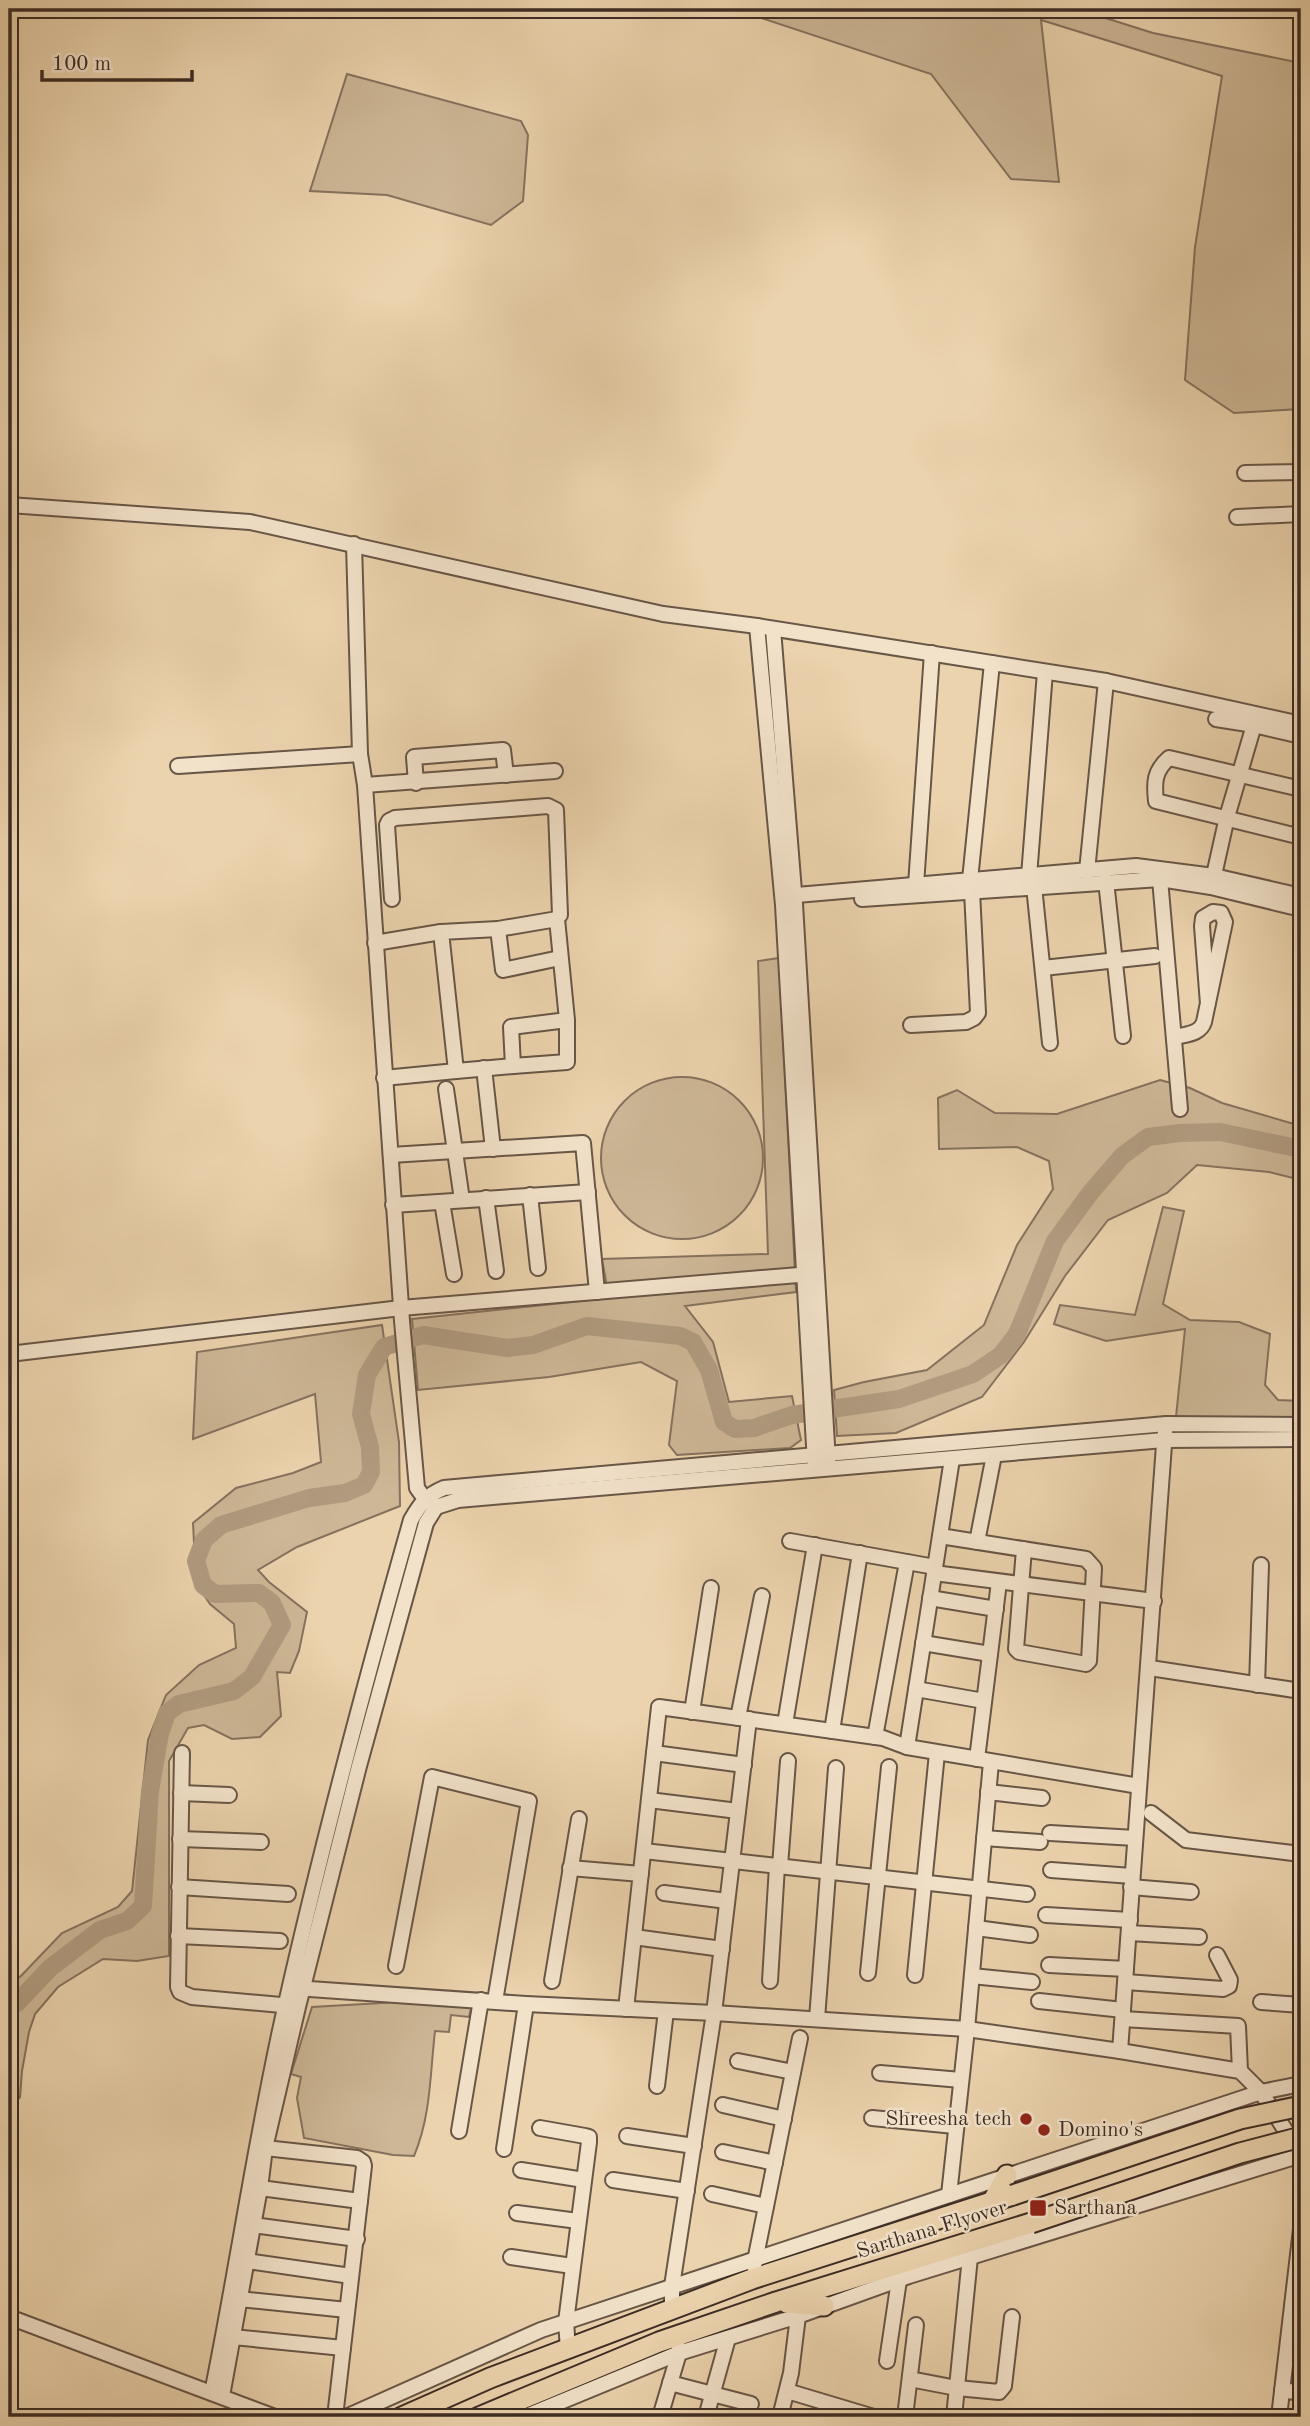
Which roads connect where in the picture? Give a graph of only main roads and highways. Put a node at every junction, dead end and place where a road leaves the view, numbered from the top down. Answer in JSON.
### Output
{"nodes":[{"id":1,"x":1301,"y":2106,"type":"edge"},
{"id":2,"x":1301,"y":2137,"type":"edge"},
{"id":3,"x":1007,"y":2175,"type":"road end"},
{"id":4,"x":992,"y":2202,"type":"junction"},
{"id":5,"x":776,"y":2302,"type":"junction"},
{"id":6,"x":824,"y":2306,"type":"road end"},
{"id":7,"x":521,"y":2411,"type":"edge"},
{"id":8,"x":402,"y":2417,"type":"edge"},
{"id":9,"x":479,"y":2417,"type":"edge"}],
"edges":[{"from":1,"to":4,"type":"main road","name":"Sarthana Flyover","bridge":true},
{"from":2,"to":5,"type":"main road","name":"Sarthana Flyover","bridge":true},
{"from":3,"to":4,"type":"main road"},
{"from":4,"to":8,"type":"main road","name":"Sarthana Flyover"},
{"from":5,"to":6,"type":"main road"},
{"from":5,"to":7,"type":"main road","name":"Sarthana Flyover"},
{"from":7,"to":9,"type":"main road","name":"Sarthana Flyover"}]}
